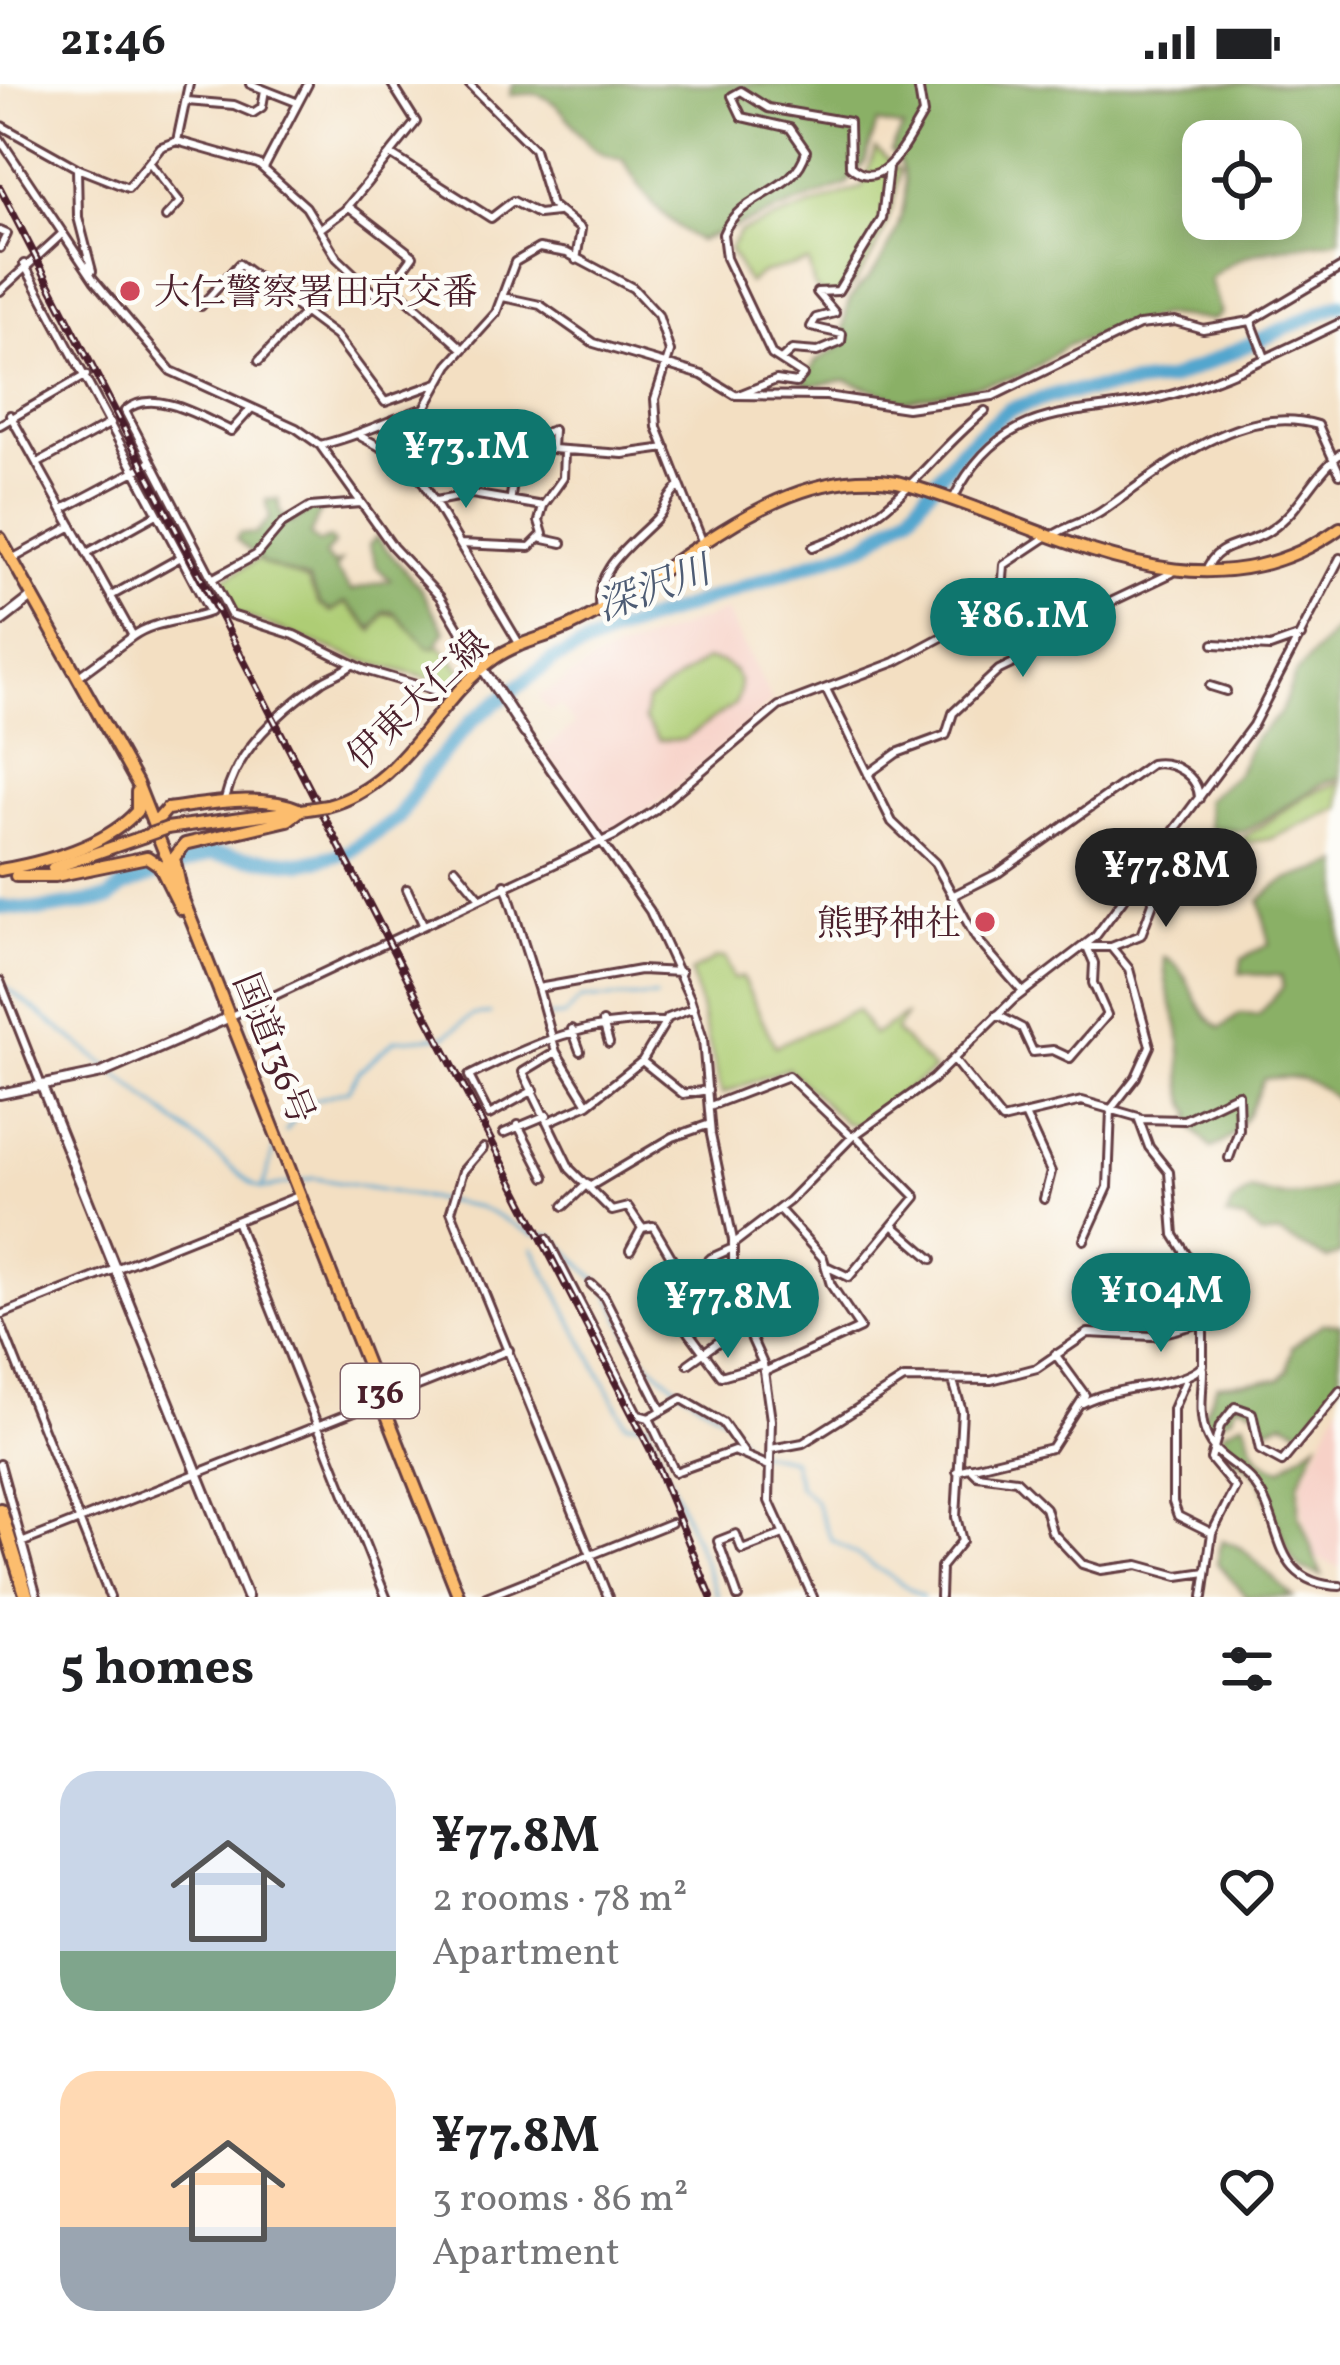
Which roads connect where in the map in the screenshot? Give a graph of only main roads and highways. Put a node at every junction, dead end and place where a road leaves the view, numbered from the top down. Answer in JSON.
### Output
{"nodes":[{"id":1,"x":1340,"y":528,"type":"edge"},
{"id":2,"x":0,"y":538,"type":"edge"},
{"id":3,"x":136,"y":783,"type":"junction"},
{"id":4,"x":167,"y":808,"type":"junction"},
{"id":5,"x":301,"y":810,"type":"junction"},
{"id":6,"x":127,"y":823,"type":"junction"},
{"id":7,"x":160,"y":830,"type":"junction"},
{"id":8,"x":185,"y":844,"type":"junction"},
{"id":9,"x":167,"y":862,"type":"junction"},
{"id":10,"x":0,"y":873,"type":"edge"},
{"id":11,"x":16,"y":875,"type":"junction"},
{"id":12,"x":0,"y":1510,"type":"edge"},
{"id":13,"x":27,"y":1597,"type":"edge"},
{"id":14,"x":459,"y":1597,"type":"edge"}],
"edges":[{"from":1,"to":5,"type":"main road","name":"伊東大仁線","bridge":true},
{"from":2,"to":3,"type":"main road"},
{"from":3,"to":4,"type":"main road"},
{"from":3,"to":6,"type":"main road"},
{"from":3,"to":7,"type":"main road"},
{"from":4,"to":5,"type":"main road"},
{"from":4,"to":7,"type":"main road"},
{"from":5,"to":7,"type":"main road","name":"伊東大仁線"},
{"from":5,"to":8,"type":"main road"},
{"from":6,"to":7,"type":"main road"},
{"from":6,"to":10,"type":"main road"},
{"from":7,"to":8,"type":"main road"},
{"from":7,"to":9,"type":"main road"},
{"from":7,"to":11,"type":"main road","name":"伊東大仁線","bridge":true},
{"from":8,"to":9,"type":"main road"},
{"from":9,"to":11,"type":"main road"},
{"from":9,"to":14,"type":"main road","name":"国道136号","number":"136"},
{"from":10,"to":11,"type":"main road"},
{"from":12,"to":13,"type":"highway"}]}
